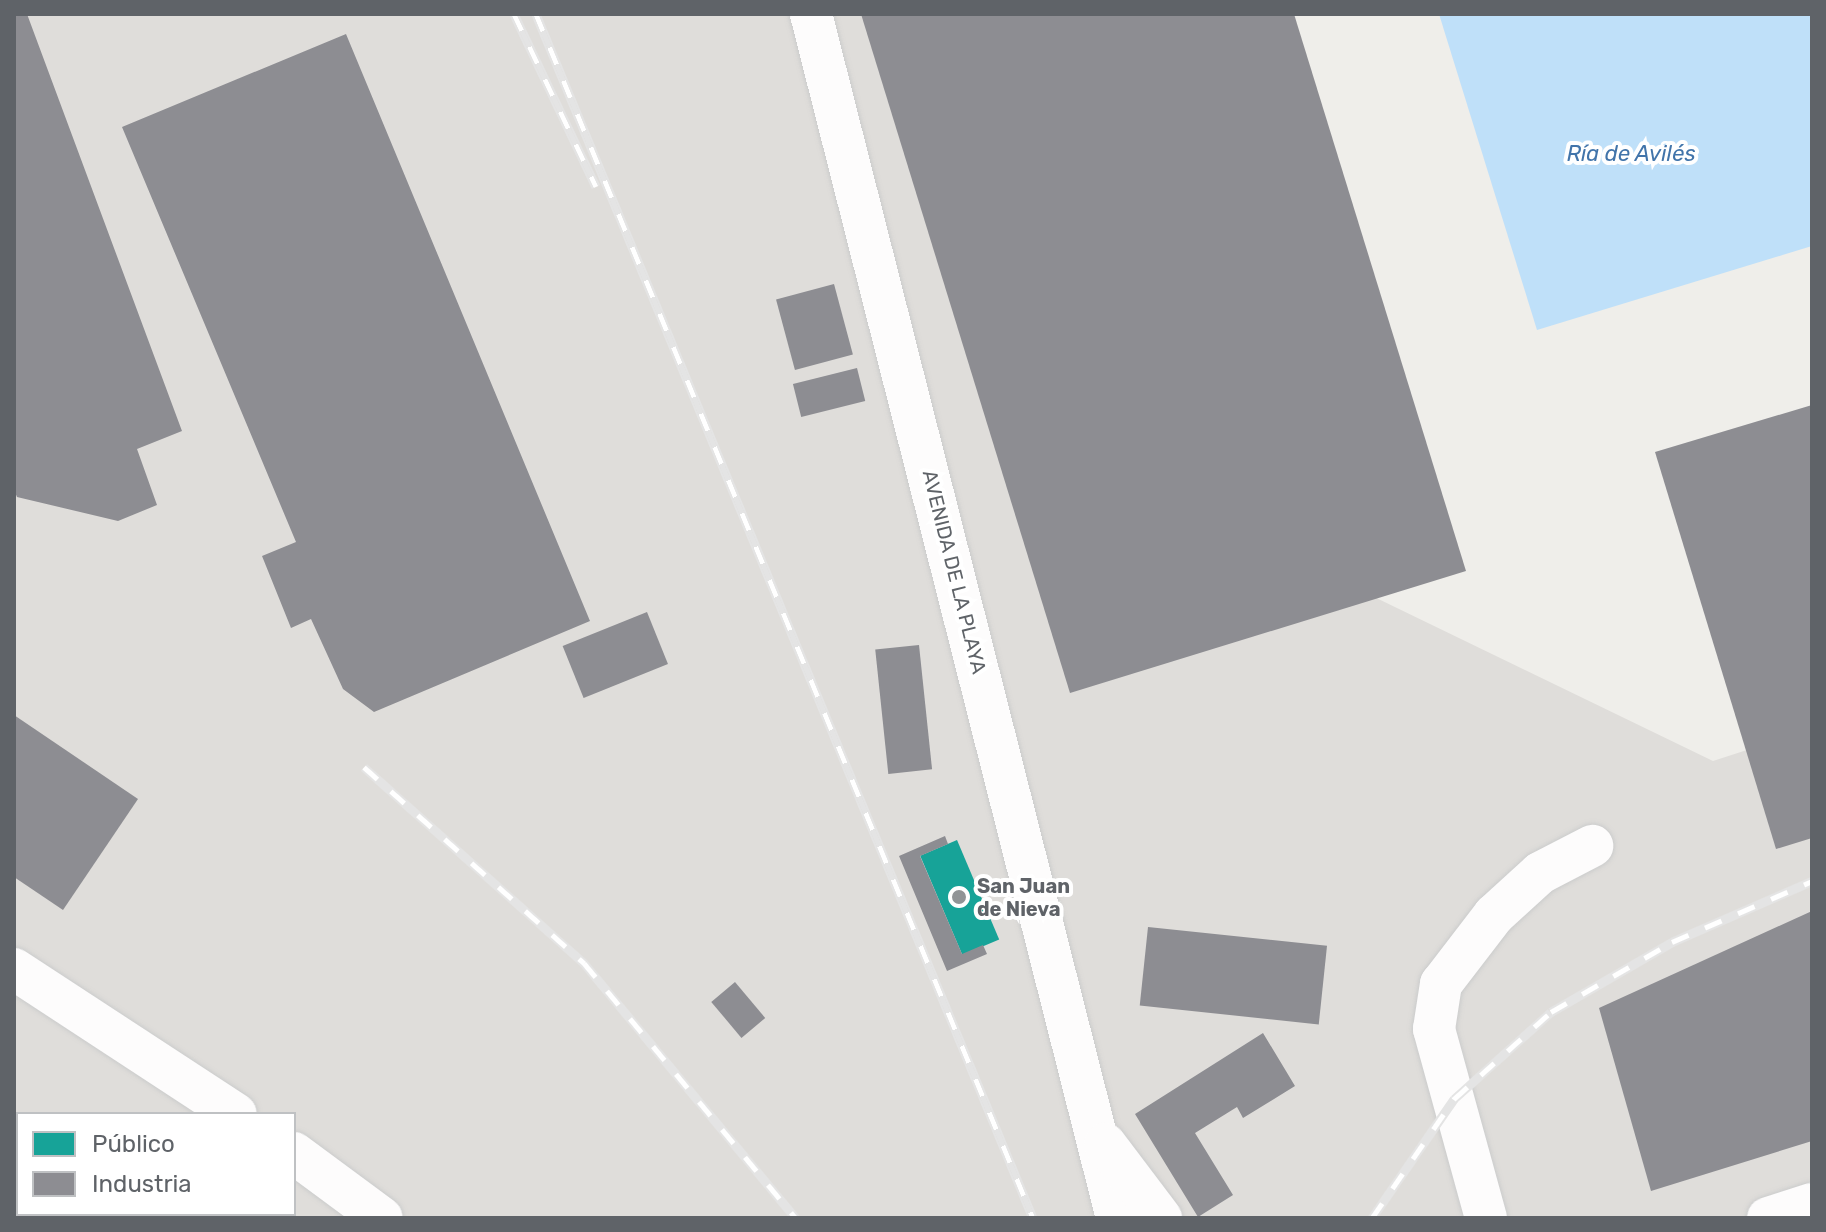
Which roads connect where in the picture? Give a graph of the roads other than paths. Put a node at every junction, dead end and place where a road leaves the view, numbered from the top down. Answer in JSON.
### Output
{"nodes":[{"id":1,"x":811,"y":14,"type":"edge"},
{"id":2,"x":1592,"y":846,"type":"dead end"},
{"id":3,"x":27,"y":977,"type":"edge"},
{"id":4,"x":233,"y":1112,"type":"edge"},
{"id":5,"x":1095,"y":1131,"type":"junction"},
{"id":6,"x":296,"y":1154,"type":"edge"},
{"id":7,"x":1812,"y":1204,"type":"edge"},
{"id":8,"x":382,"y":1218,"type":"edge"},
{"id":9,"x":1117,"y":1218,"type":"edge"},
{"id":10,"x":1161,"y":1218,"type":"edge"},
{"id":11,"x":1486,"y":1218,"type":"edge"},
{"id":12,"x":1768,"y":1218,"type":"edge"}],
"edges":[{"from":1,"to":5,"type":"street","name":"AVENIDA DE LA PLAYA"},
{"from":2,"to":11,"type":"street"},
{"from":3,"to":4,"type":"street"},
{"from":5,"to":9,"type":"street","name":"AVENIDA DE LA PLAYA"},
{"from":5,"to":10,"type":"street","name":"AVENIDA DE LA PLAYA"},
{"from":6,"to":8,"type":"street"},
{"from":7,"to":12,"type":"street"}]}
